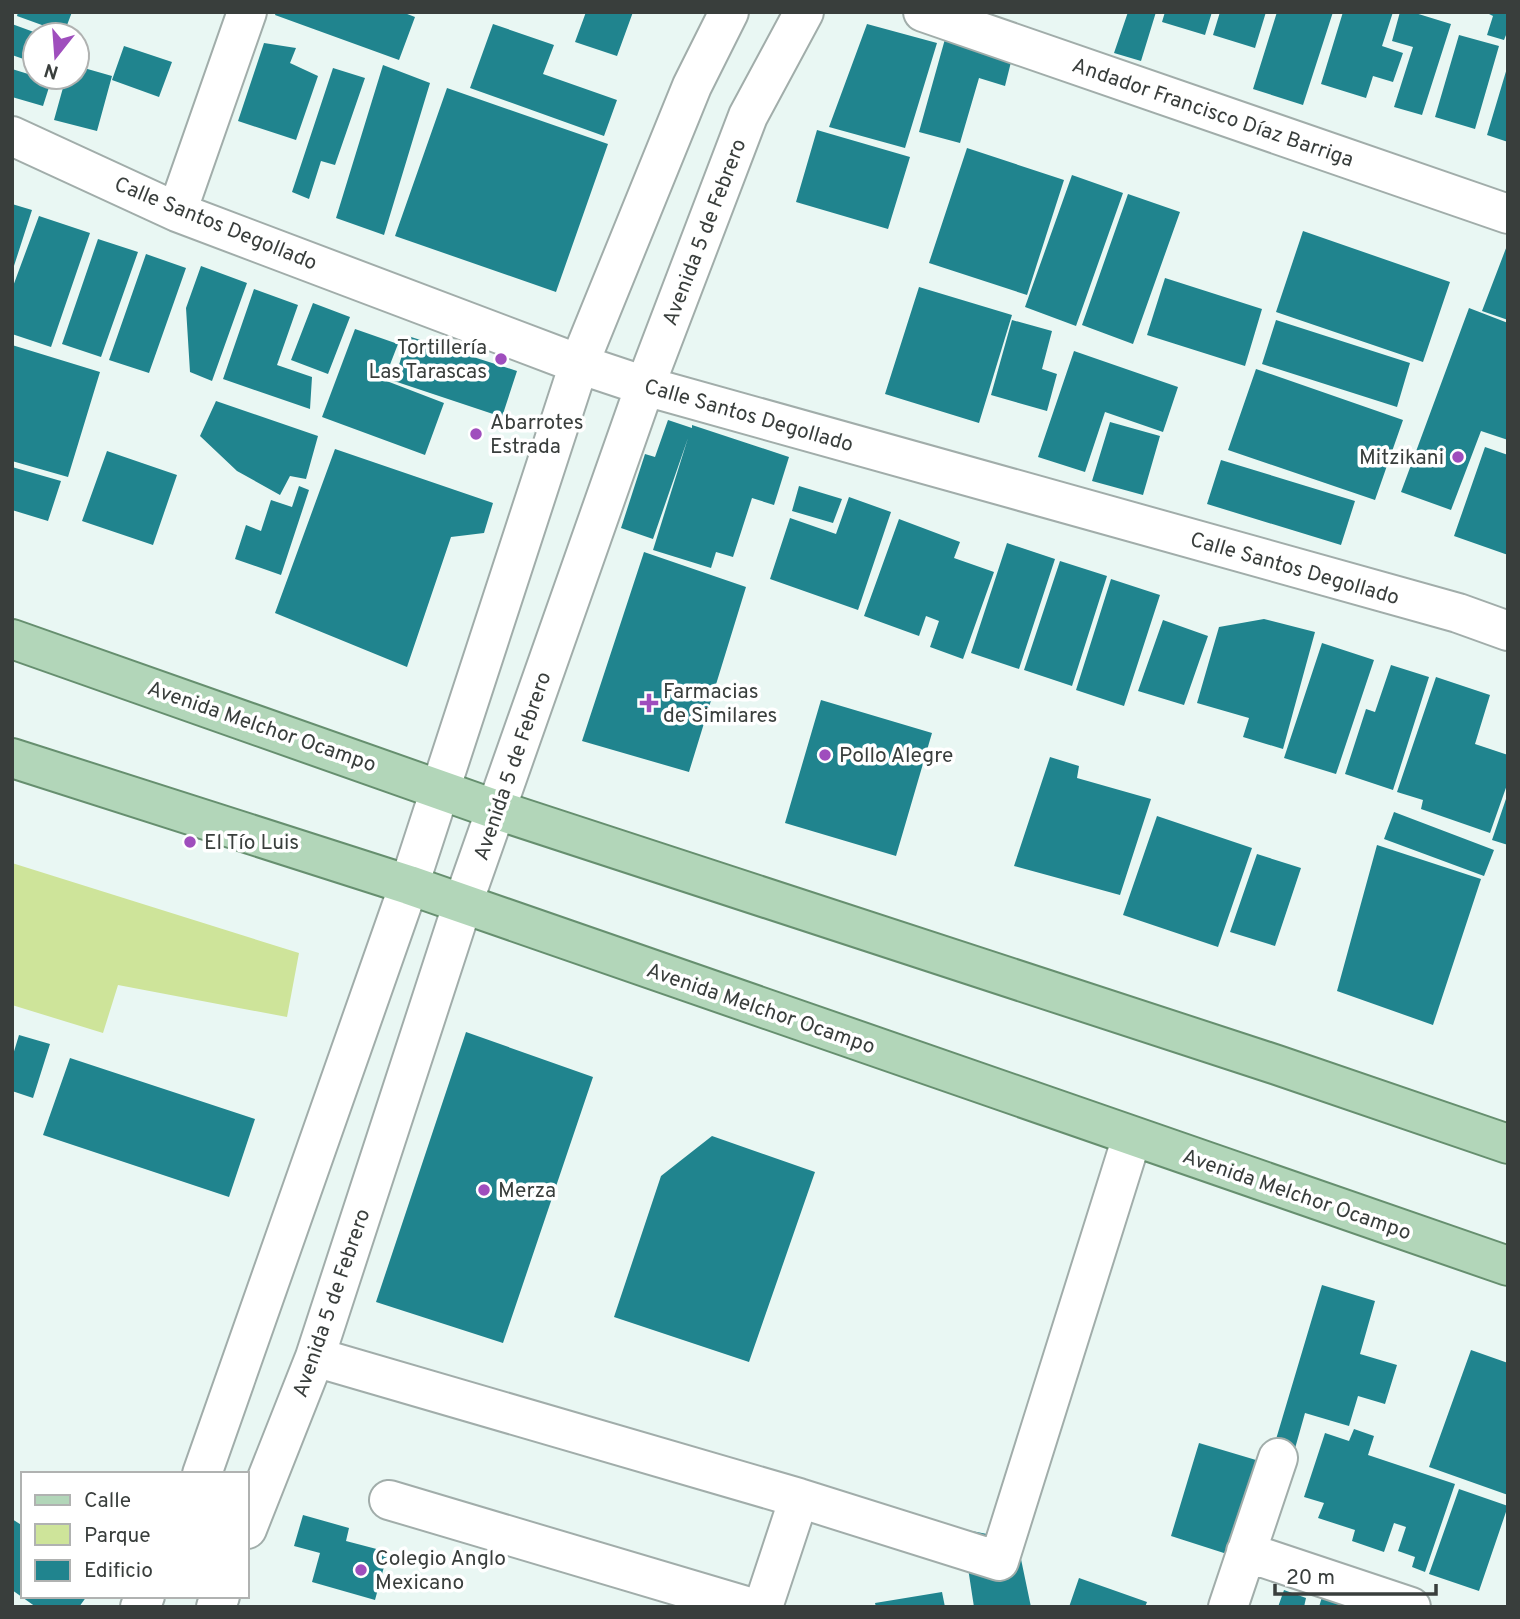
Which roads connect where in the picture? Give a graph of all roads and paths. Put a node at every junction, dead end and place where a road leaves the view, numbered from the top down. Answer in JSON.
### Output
{"nodes":[{"id":1,"x":247,"y":12,"type":"edge"},
{"id":2,"x":729,"y":12,"type":"edge"},
{"id":3,"x":803,"y":12,"type":"edge"},
{"id":4,"x":923,"y":12,"type":"edge"},
{"id":5,"x":12,"y":136,"type":"edge"},
{"id":6,"x":177,"y":212,"type":"junction"},
{"id":7,"x":1506,"y":213,"type":"edge"},
{"id":8,"x":579,"y":364,"type":"junction"},
{"id":9,"x":645,"y":386,"type":"junction"},
{"id":10,"x":1508,"y":631,"type":"edge"},
{"id":11,"x":12,"y":639,"type":"edge"},
{"id":12,"x":12,"y":758,"type":"edge"},
{"id":13,"x":439,"y":788,"type":"junction"},
{"id":14,"x":497,"y":810,"type":"junction"},
{"id":15,"x":409,"y":884,"type":"junction"},
{"id":16,"x":463,"y":903,"type":"junction"},
{"id":17,"x":1132,"y":1138,"type":"junction"},
{"id":18,"x":1508,"y":1144,"type":"edge"},
{"id":19,"x":1508,"y":1266,"type":"edge"},
{"id":20,"x":315,"y":1357,"type":"junction"},
{"id":21,"x":1278,"y":1458,"type":"dead end"},
{"id":22,"x":203,"y":1472,"type":"edge"},
{"id":23,"x":799,"y":1499,"type":"junction"},
{"id":24,"x":389,"y":1500,"type":"dead end"},
{"id":25,"x":248,"y":1526,"type":"edge"},
{"id":26,"x":1246,"y":1552,"type":"junction"},
{"id":27,"x":749,"y":1607,"type":"edge"},
{"id":28,"x":763,"y":1607,"type":"edge"},
{"id":29,"x":1228,"y":1607,"type":"edge"},
{"id":30,"x":1410,"y":1607,"type":"edge"}],
"edges":[{"from":1,"to":6,"type":"street"},
{"from":2,"to":8,"type":"street"},
{"from":3,"to":9,"type":"street","name":"Avenida 5 de Febrero"},
{"from":4,"to":7,"type":"street","name":"Andador Francisco Díaz Barriga"},
{"from":5,"to":6,"type":"street","name":"Calle Santos Degollado"},
{"from":6,"to":8,"type":"street","name":"Calle Santos Degollado"},
{"from":8,"to":9,"type":"street","name":"Calle Santos Degollado"},
{"from":8,"to":13,"type":"street"},
{"from":9,"to":10,"type":"street","name":"Calle Santos Degollado"},
{"from":9,"to":14,"type":"street","name":"Avenida 5 de Febrero"},
{"from":11,"to":13,"type":"main road","name":"Avenida Melchor Ocampo"},
{"from":12,"to":15,"type":"main road","name":"Avenida Melchor Ocampo"},
{"from":13,"to":14,"type":"main road","name":"Avenida Melchor Ocampo"},
{"from":13,"to":15,"type":"street"},
{"from":14,"to":16,"type":"street","name":"Avenida 5 de Febrero"},
{"from":14,"to":18,"type":"main road","name":"Avenida Melchor Ocampo"},
{"from":15,"to":16,"type":"main road","name":"Avenida Melchor Ocampo"},
{"from":15,"to":22,"type":"street"},
{"from":16,"to":17,"type":"main road","name":"Avenida Melchor Ocampo"},
{"from":16,"to":20,"type":"street","name":"Avenida 5 de Febrero"},
{"from":17,"to":19,"type":"main road","name":"Avenida Melchor Ocampo"},
{"from":17,"to":23,"type":"street"},
{"from":20,"to":23,"type":"street"},
{"from":20,"to":25,"type":"street","name":"Avenida 5 de Febrero"},
{"from":21,"to":26,"type":"street"},
{"from":23,"to":28,"type":"street"},
{"from":24,"to":27,"type":"street"},
{"from":26,"to":29,"type":"street"},
{"from":26,"to":30,"type":"street"}]}
